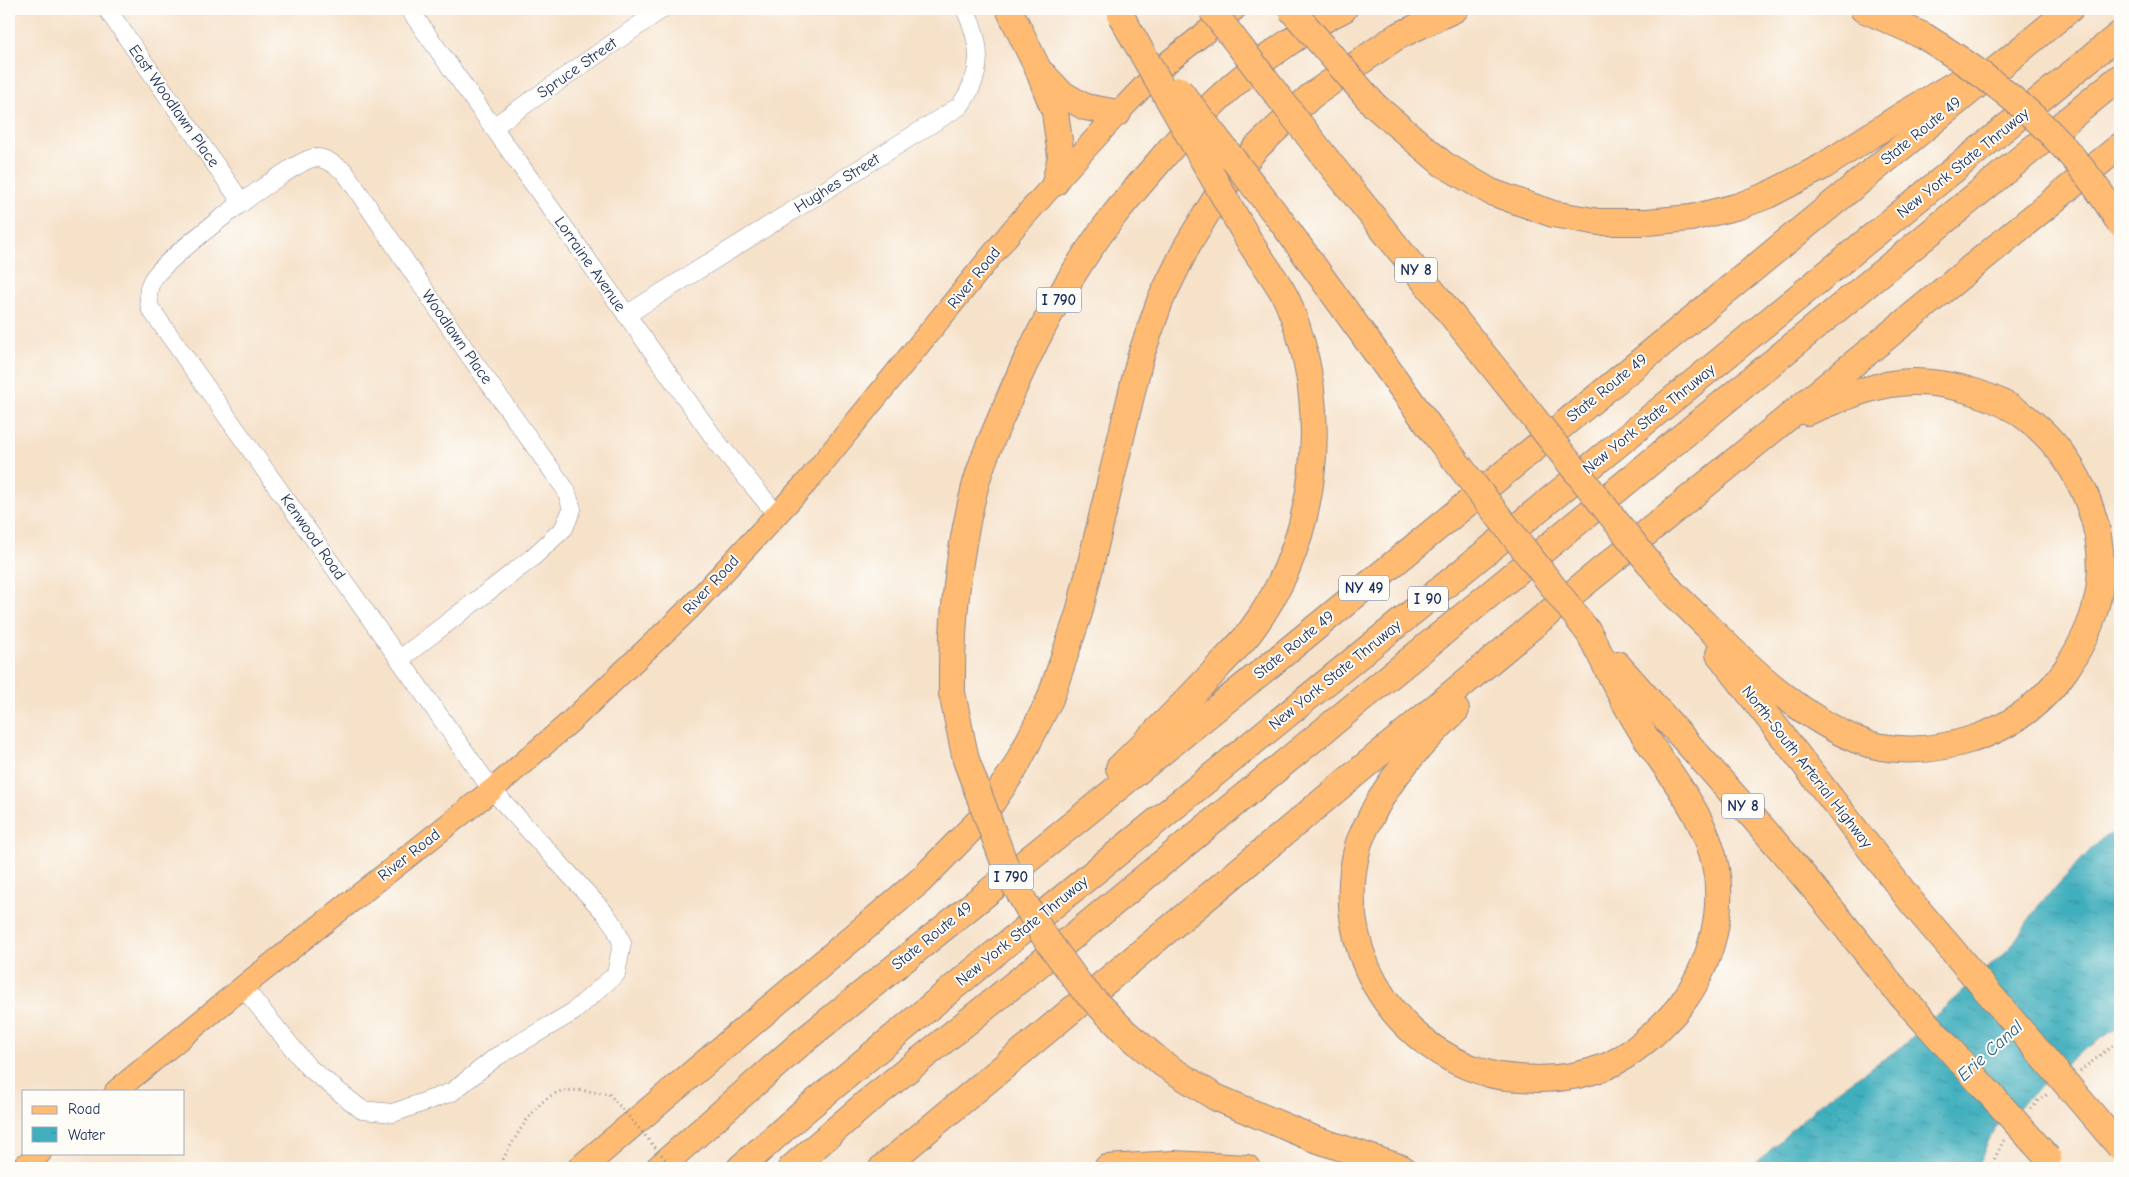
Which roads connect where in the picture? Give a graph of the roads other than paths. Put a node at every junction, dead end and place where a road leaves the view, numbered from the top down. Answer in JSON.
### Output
{"nodes":[{"id":1,"x":107,"y":9,"type":"edge"},
{"id":2,"x":409,"y":9,"type":"edge"},
{"id":3,"x":662,"y":9,"type":"edge"},
{"id":4,"x":965,"y":9,"type":"edge"},
{"id":5,"x":1009,"y":9,"type":"edge"},
{"id":6,"x":1211,"y":9,"type":"edge"},
{"id":7,"x":1235,"y":9,"type":"edge"},
{"id":8,"x":1291,"y":9,"type":"edge"},
{"id":9,"x":1454,"y":9,"type":"edge"},
{"id":10,"x":1863,"y":9,"type":"edge"},
{"id":11,"x":2070,"y":9,"type":"edge"},
{"id":12,"x":1338,"y":11,"type":"edge"},
{"id":13,"x":1119,"y":12,"type":"edge"},
{"id":14,"x":2120,"y":34,"type":"edge"},
{"id":15,"x":2038,"y":35,"type":"junction"},
{"id":16,"x":1038,"y":69,"type":"junction"},
{"id":17,"x":2120,"y":77,"type":"edge"},
{"id":18,"x":1118,"y":113,"type":"junction"},
{"id":19,"x":493,"y":127,"type":"junction"},
{"id":20,"x":2120,"y":146,"type":"edge"},
{"id":21,"x":1055,"y":183,"type":"junction"},
{"id":22,"x":242,"y":203,"type":"junction"},
{"id":23,"x":2120,"y":224,"type":"edge"},
{"id":24,"x":152,"y":280,"type":"joint"},
{"id":25,"x":626,"y":315,"type":"junction"},
{"id":26,"x":1783,"y":422,"type":"junction"},
{"id":27,"x":777,"y":515,"type":"junction"},
{"id":28,"x":1672,"y":592,"type":"junction"},
{"id":29,"x":1540,"y":620,"type":"junction"},
{"id":30,"x":1589,"y":633,"type":"junction"},
{"id":31,"x":400,"y":659,"type":"junction"},
{"id":32,"x":492,"y":790,"type":"junction"},
{"id":33,"x":1042,"y":848,"type":"junction"},
{"id":34,"x":243,"y":987,"type":"junction"},
{"id":35,"x":117,"y":1090,"type":"edge"},
{"id":36,"x":2120,"y":1147,"type":"edge"},
{"id":37,"x":39,"y":1154,"type":"edge"},
{"id":38,"x":2053,"y":1163,"type":"edge"},
{"id":39,"x":22,"y":1168,"type":"edge"},
{"id":40,"x":581,"y":1168,"type":"edge"},
{"id":41,"x":659,"y":1168,"type":"edge"},
{"id":42,"x":740,"y":1168,"type":"edge"},
{"id":43,"x":790,"y":1168,"type":"edge"},
{"id":44,"x":882,"y":1168,"type":"edge"},
{"id":45,"x":1107,"y":1168,"type":"edge"},
{"id":46,"x":1247,"y":1168,"type":"edge"},
{"id":47,"x":1402,"y":1168,"type":"edge"}],
"edges":[{"from":1,"to":22,"type":"street","name":"East Woodlawn Place"},
{"from":2,"to":19,"type":"street","name":"Lorraine Avenue"},
{"from":3,"to":19,"type":"street","name":"Spruce Street"},
{"from":4,"to":25,"type":"street","name":"Hughes Street"},
{"from":5,"to":16,"type":"highway"},
{"from":6,"to":28,"type":"highway","name":"North-South Arterial Highway","number":"NY 8","bridge":true},
{"from":7,"to":18,"type":"main road","name":"River Road"},
{"from":8,"to":15,"type":"highway","bridge":true},
{"from":9,"to":40,"type":"highway"},
{"from":10,"to":23,"type":"highway","bridge":true},
{"from":11,"to":15,"type":"highway","name":"State Route 49","number":"NY 49"},
{"from":12,"to":47,"type":"highway","number":"I 790","bridge":true},
{"from":13,"to":30,"type":"highway","number":"NY 8","bridge":true},
{"from":13,"to":33,"type":"highway","bridge":true},
{"from":14,"to":42,"type":"highway","name":"New York State Thruway","number":"I 90"},
{"from":15,"to":33,"type":"highway","name":"State Route 49","number":"NY 49"},
{"from":16,"to":18,"type":"highway"},
{"from":16,"to":21,"type":"highway"},
{"from":17,"to":43,"type":"highway","name":"New York State Thruway","number":"I 90"},
{"from":18,"to":21,"type":"main road","name":"River Road"},
{"from":19,"to":25,"type":"street","name":"Lorraine Avenue"},
{"from":20,"to":26,"type":"highway"},
{"from":21,"to":27,"type":"main road","name":"River Road"},
{"from":22,"to":24,"type":"street","name":"Woodlawn Place"},
{"from":22,"to":31,"type":"street","name":"Woodlawn Place"},
{"from":24,"to":31,"type":"street","name":"Kenwood Road"},
{"from":25,"to":27,"type":"street","name":"Lorraine Avenue"},
{"from":26,"to":28,"type":"highway"},
{"from":26,"to":29,"type":"highway"},
{"from":27,"to":32,"type":"main road","name":"River Road"},
{"from":28,"to":36,"type":"highway","name":"North-South Arterial Highway","number":"NY 8","bridge":true},
{"from":29,"to":30,"type":"highway"},
{"from":29,"to":44,"type":"highway"},
{"from":30,"to":38,"type":"highway","number":"NY 8","bridge":true},
{"from":31,"to":32,"type":"street","name":"Kenwood Road"},
{"from":32,"to":34,"type":"main road","name":"River Road"},
{"from":32,"to":34,"type":"street","name":"Kenwood Road"},
{"from":33,"to":41,"type":"highway","name":"State Route 49","number":"NY 49"},
{"from":34,"to":35,"type":"main road","name":"River Road"},
{"from":37,"to":39,"type":"main road"},
{"from":45,"to":46,"type":"highway"}]}
